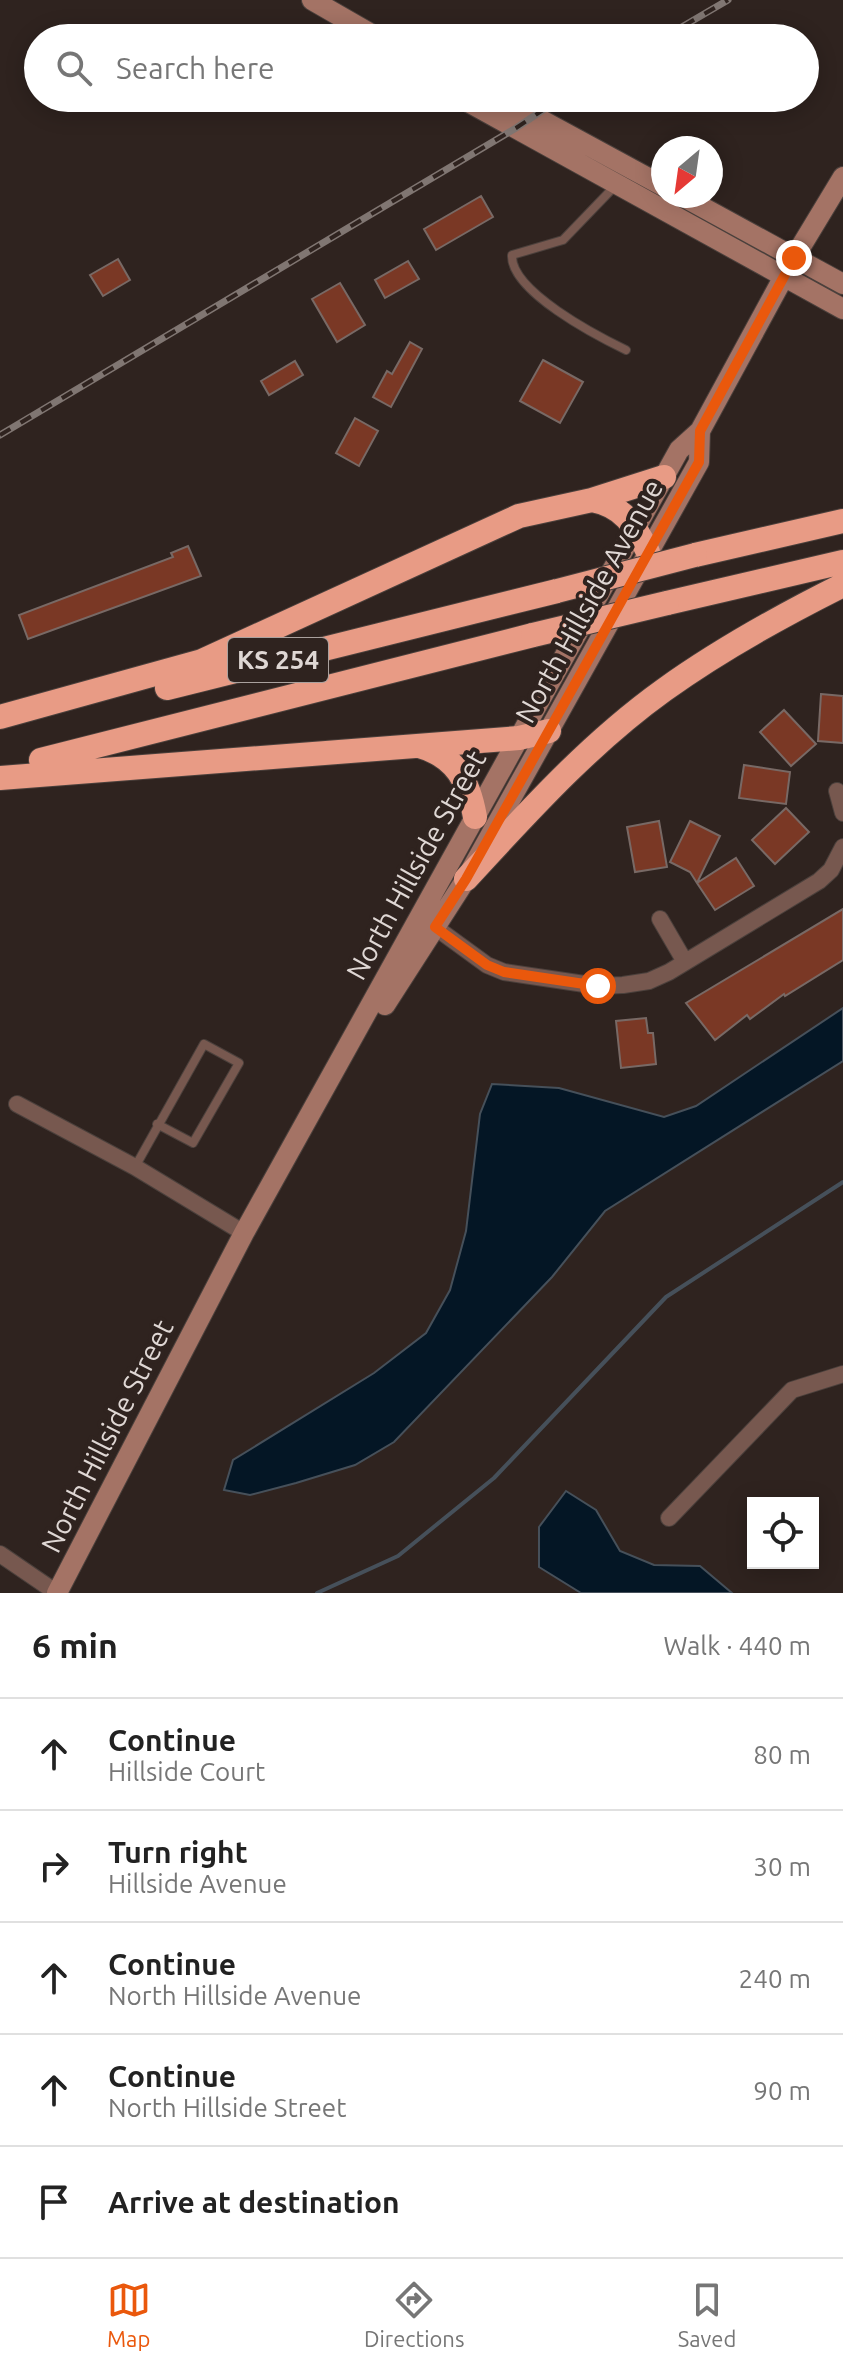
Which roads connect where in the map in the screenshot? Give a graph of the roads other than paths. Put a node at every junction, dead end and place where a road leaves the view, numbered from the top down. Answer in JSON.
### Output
{"nodes":[{"id":1,"x":312,"y":0,"type":"edge"},
{"id":2,"x":354,"y":24,"type":"edge"},
{"id":3,"x":487,"y":112,"type":"edge"},
{"id":4,"x":527,"y":112,"type":"edge"},
{"id":5,"x":843,"y":177,"type":"edge"},
{"id":6,"x":651,"y":179,"type":"edge"},
{"id":7,"x":619,"y":183,"type":"junction"},
{"id":8,"x":704,"y":208,"type":"edge"},
{"id":9,"x":794,"y":258,"type":"junction"},
{"id":10,"x":784,"y":276,"type":"junction"},
{"id":11,"x":843,"y":284,"type":"edge"},
{"id":12,"x":843,"y":309,"type":"edge"},
{"id":13,"x":626,"y":350,"type":"dead end"},
{"id":14,"x":700,"y":431,"type":"junction"},
{"id":15,"x":664,"y":477,"type":"junction"},
{"id":16,"x":592,"y":500,"type":"junction"},
{"id":17,"x":843,"y":521,"type":"edge"},
{"id":18,"x":636,"y":528,"type":"junction"},
{"id":19,"x":648,"y":552,"type":"junction"},
{"id":20,"x":843,"y":562,"type":"edge"},
{"id":21,"x":843,"y":585,"type":"edge"},
{"id":22,"x":0,"y":717,"type":"edge"},
{"id":23,"x":0,"y":728,"type":"edge"},
{"id":24,"x":549,"y":731,"type":"junction"},
{"id":25,"x":519,"y":738,"type":"junction"},
{"id":26,"x":416,"y":746,"type":"junction"},
{"id":27,"x":0,"y":770,"type":"edge"},
{"id":28,"x":0,"y":778,"type":"edge"},
{"id":29,"x":837,"y":791,"type":"dead end"},
{"id":30,"x":843,"y":813,"type":"edge"},
{"id":31,"x":475,"y":817,"type":"junction"},
{"id":32,"x":843,"y":847,"type":"edge"},
{"id":33,"x":466,"y":879,"type":"junction"},
{"id":34,"x":660,"y":919,"type":"dead end"},
{"id":35,"x":428,"y":922,"type":"junction"},
{"id":36,"x":685,"y":962,"type":"junction"},
{"id":37,"x":17,"y":1104,"type":"dead end"},
{"id":38,"x":157,"y":1124,"type":"junction"},
{"id":39,"x":135,"y":1167,"type":"junction"},
{"id":40,"x":244,"y":1233,"type":"junction"},
{"id":41,"x":843,"y":1374,"type":"edge"},
{"id":42,"x":669,"y":1518,"type":"dead end"},
{"id":43,"x":0,"y":1554,"type":"edge"},
{"id":44,"x":57,"y":1593,"type":"edge"}],
"edges":[{"from":1,"to":2,"type":"main road"},
{"from":3,"to":7,"type":"main road"},
{"from":4,"to":6,"type":"main road"},
{"from":5,"to":9,"type":"main road","name":"North Hillside Street"},
{"from":7,"to":10,"type":"main road"},
{"from":7,"to":13,"type":"lane"},
{"from":8,"to":9,"type":"main road"},
{"from":9,"to":10,"type":"main road","name":"North Hillside Street"},
{"from":9,"to":11,"type":"main road"},
{"from":10,"to":12,"type":"main road"},
{"from":10,"to":14,"type":"main road","name":"North Hillside Street"},
{"from":14,"to":15,"type":"main road","name":"North Hillside Street"},
{"from":14,"to":19,"type":"main road","name":"North Hillside Avenue"},
{"from":15,"to":16,"type":"highway"},
{"from":15,"to":18,"type":"main road","name":"North Hillside Street"},
{"from":16,"to":18,"type":"highway"},
{"from":16,"to":22,"type":"highway"},
{"from":17,"to":23,"type":"highway","number":"KS 254","bridge":true},
{"from":18,"to":19,"type":"highway"},
{"from":18,"to":25,"type":"main road","name":"North Hillside Street"},
{"from":19,"to":24,"type":"main road","name":"North Hillside Avenue"},
{"from":20,"to":27,"type":"highway","number":"KS 254","bridge":true},
{"from":21,"to":33,"type":"highway"},
{"from":24,"to":25,"type":"highway"},
{"from":24,"to":33,"type":"main road","name":"North Hillside Avenue"},
{"from":25,"to":26,"type":"highway"},
{"from":25,"to":31,"type":"main road","name":"North Hillside Street"},
{"from":26,"to":28,"type":"highway"},
{"from":26,"to":31,"type":"highway"},
{"from":29,"to":30,"type":"street"},
{"from":31,"to":35,"type":"main road","name":"North Hillside Street"},
{"from":32,"to":36,"type":"street"},
{"from":33,"to":35,"type":"main road","name":"North Hillside Avenue"},
{"from":34,"to":36,"type":"street"},
{"from":35,"to":36,"type":"street"},
{"from":35,"to":40,"type":"main road","name":"North Hillside Street"},
{"from":37,"to":39,"type":"street"},
{"from":38,"to":38,"type":"lane"},
{"from":38,"to":39,"type":"lane"},
{"from":39,"to":40,"type":"street"},
{"from":40,"to":44,"type":"main road","name":"North Hillside Street"},
{"from":41,"to":42,"type":"street"},
{"from":43,"to":44,"type":"street"}]}
